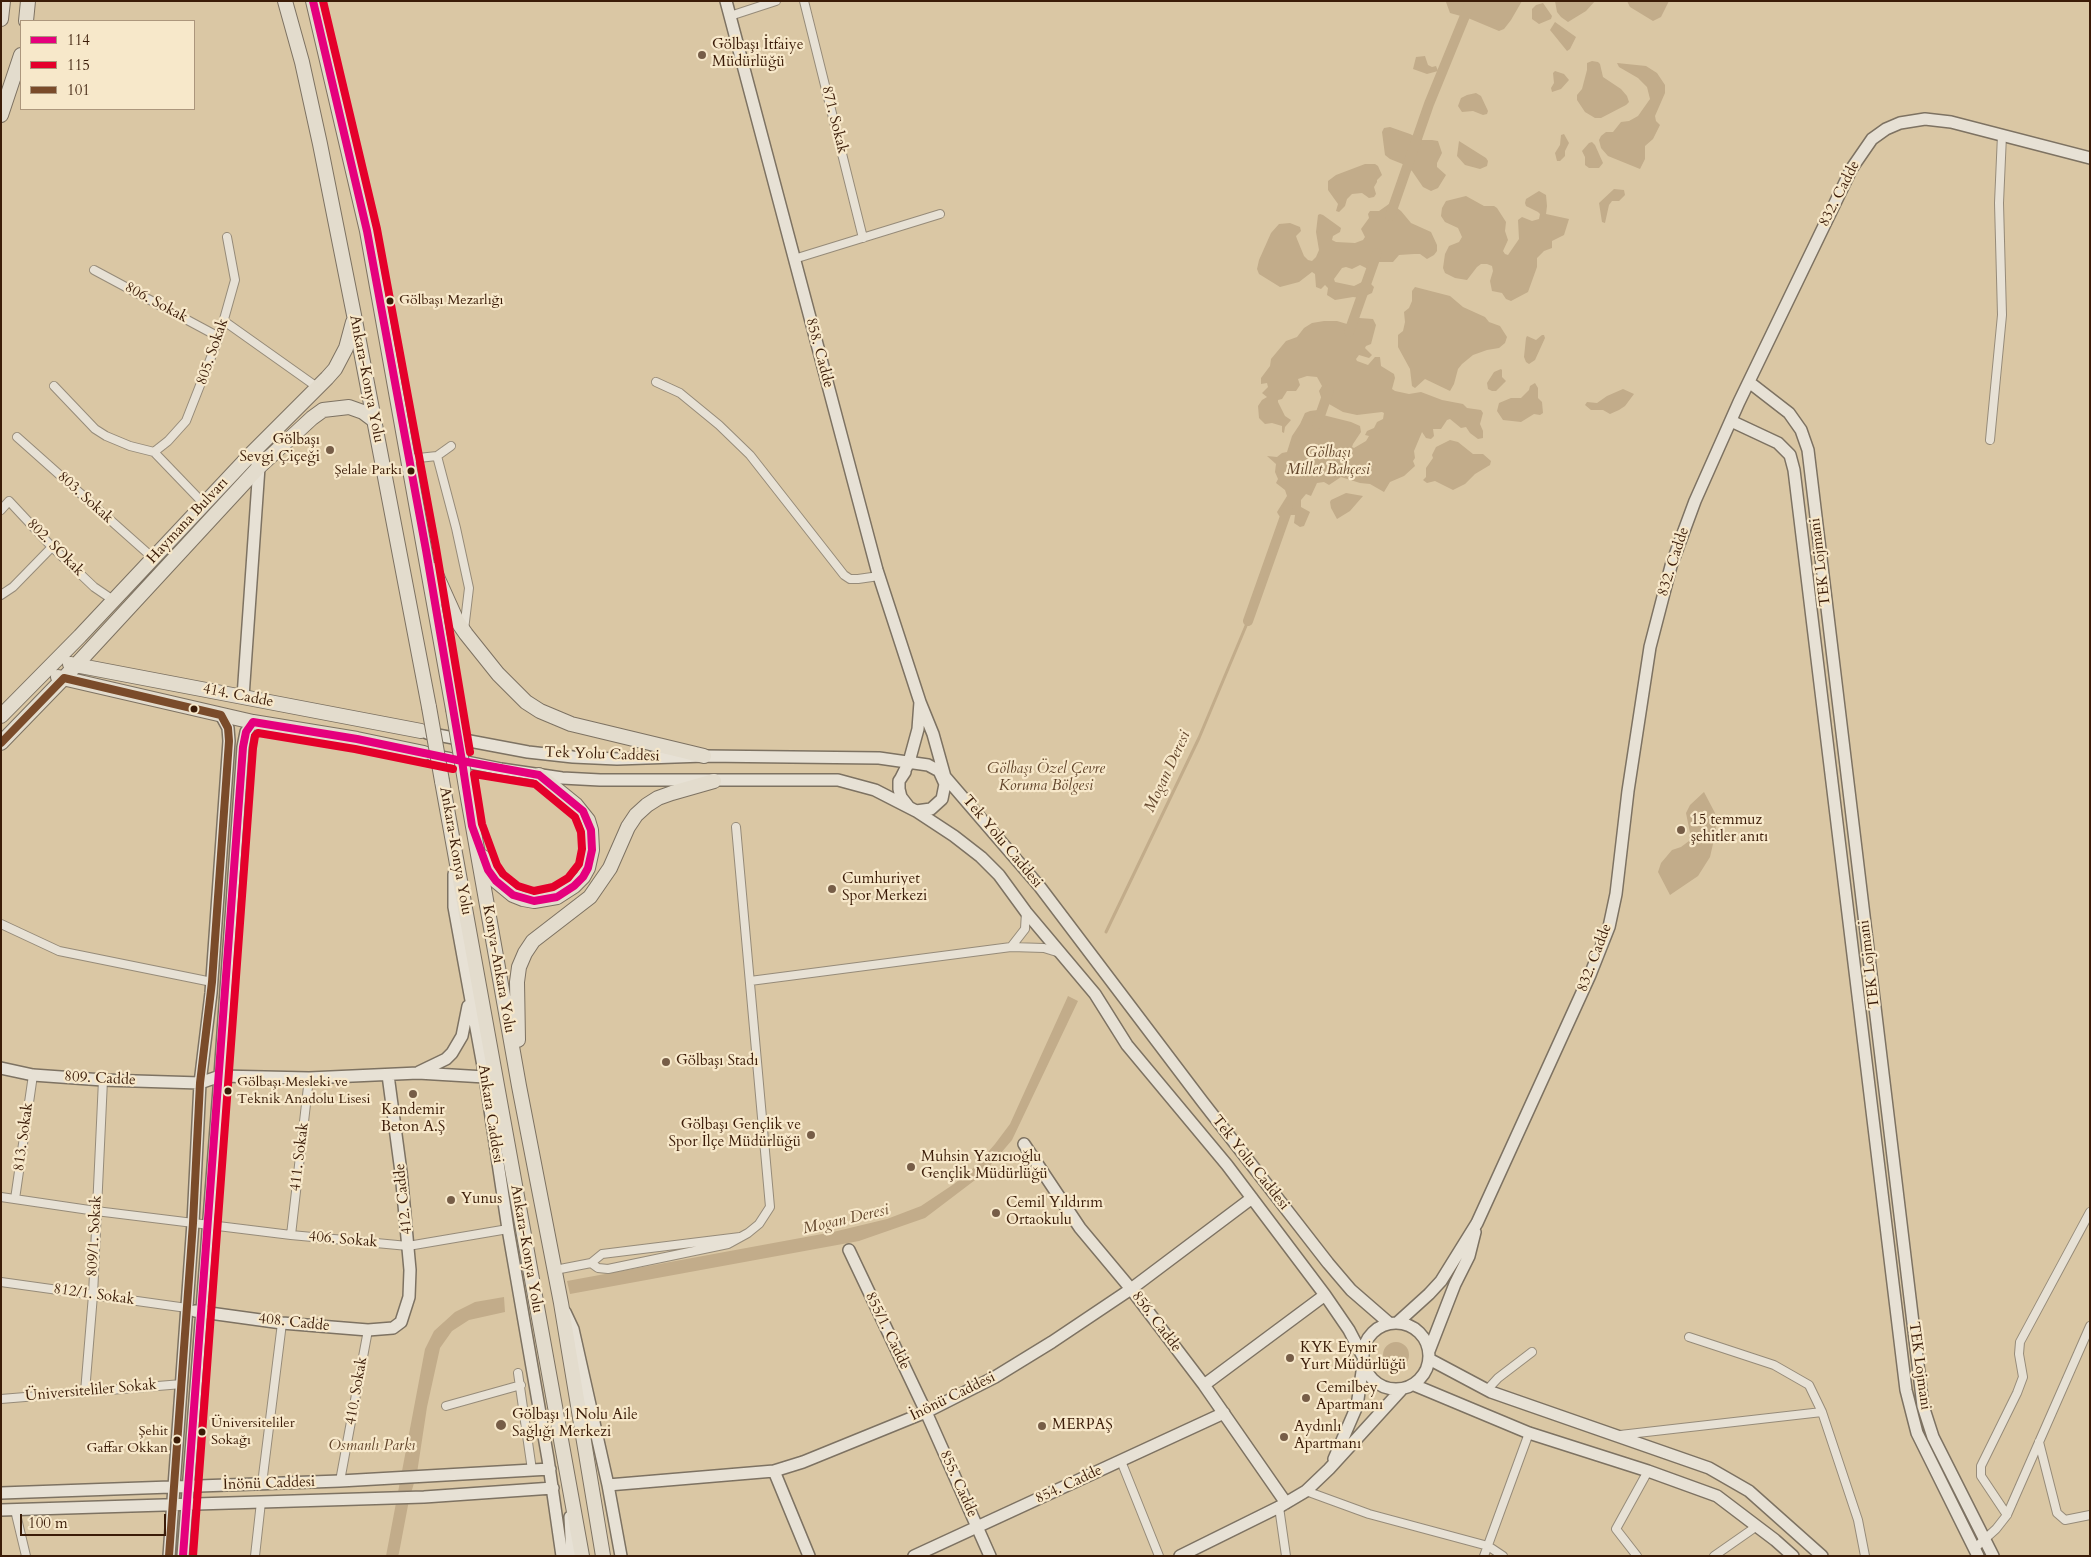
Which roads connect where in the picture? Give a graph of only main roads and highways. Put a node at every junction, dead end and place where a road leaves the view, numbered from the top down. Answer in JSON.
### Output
{"nodes":[{"id":1,"x":3,"y":1,"type":"edge"},
{"id":2,"x":28,"y":1,"type":"edge"},
{"id":3,"x":285,"y":1,"type":"edge"},
{"id":4,"x":313,"y":1,"type":"edge"},
{"id":5,"x":1,"y":19,"type":"edge"},
{"id":6,"x":26,"y":20,"type":"edge"},
{"id":7,"x":20,"y":57,"type":"edge"},
{"id":8,"x":1,"y":115,"type":"edge"},
{"id":9,"x":354,"y":315,"type":"junction"},
{"id":10,"x":375,"y":421,"type":"junction"},
{"id":11,"x":426,"y":550,"type":"junction"},
{"id":12,"x":55,"y":661,"type":"junction"},
{"id":13,"x":76,"y":665,"type":"junction"},
{"id":14,"x":42,"y":674,"type":"junction"},
{"id":15,"x":64,"y":678,"type":"junction"},
{"id":16,"x":1,"y":716,"type":"edge"},
{"id":17,"x":421,"y":731,"type":"road end"},
{"id":18,"x":1,"y":743,"type":"edge"},
{"id":19,"x":424,"y":753,"type":"road end"},
{"id":20,"x":704,"y":756,"type":"road end"},
{"id":21,"x":539,"y":775,"type":"road end"},
{"id":22,"x":714,"y":780,"type":"road end"},
{"id":23,"x":472,"y":826,"type":"junction"},
{"id":24,"x":519,"y":1086,"type":"junction"},
{"id":25,"x":582,"y":1556,"type":"edge"},
{"id":26,"x":603,"y":1556,"type":"edge"}],
"edges":[{"from":1,"to":5,"type":"highway"},
{"from":2,"to":6,"type":"highway"},
{"from":3,"to":9,"type":"highway","name":"Ankara-Konya Yolu"},
{"from":4,"to":11,"type":"highway","name":"Konya-Ankara Yolu"},
{"from":7,"to":8,"type":"highway"},
{"from":9,"to":10,"type":"highway","name":"Ankara-Konya Yolu"},
{"from":9,"to":12,"type":"highway","name":"Haymana Bulvarı"},
{"from":10,"to":13,"type":"highway","name":"Haymana Bulvarı"},
{"from":10,"to":25,"type":"highway","name":"Ankara-Konya Yolu","bridge":true},
{"from":11,"to":20,"type":"highway"},
{"from":11,"to":23,"type":"highway","name":"Konya-Ankara Yolu","bridge":true},
{"from":12,"to":13,"type":"highway","name":"414. Cadde"},
{"from":12,"to":14,"type":"highway","name":"Haymana Bulvarı"},
{"from":13,"to":15,"type":"highway","name":"Haymana Bulvarı"},
{"from":13,"to":17,"type":"highway","name":"414. Cadde"},
{"from":14,"to":15,"type":"highway","name":"414. Cadde"},
{"from":14,"to":16,"type":"highway","name":"Haymana Bulvarı"},
{"from":15,"to":18,"type":"highway","name":"Haymana Bulvarı"},
{"from":15,"to":19,"type":"highway","name":"414. Cadde"},
{"from":21,"to":23,"type":"highway"},
{"from":22,"to":24,"type":"highway"},
{"from":23,"to":24,"type":"highway","name":"Konya-Ankara Yolu"},
{"from":24,"to":26,"type":"highway","name":"Konya-Ankara Yolu"}]}
